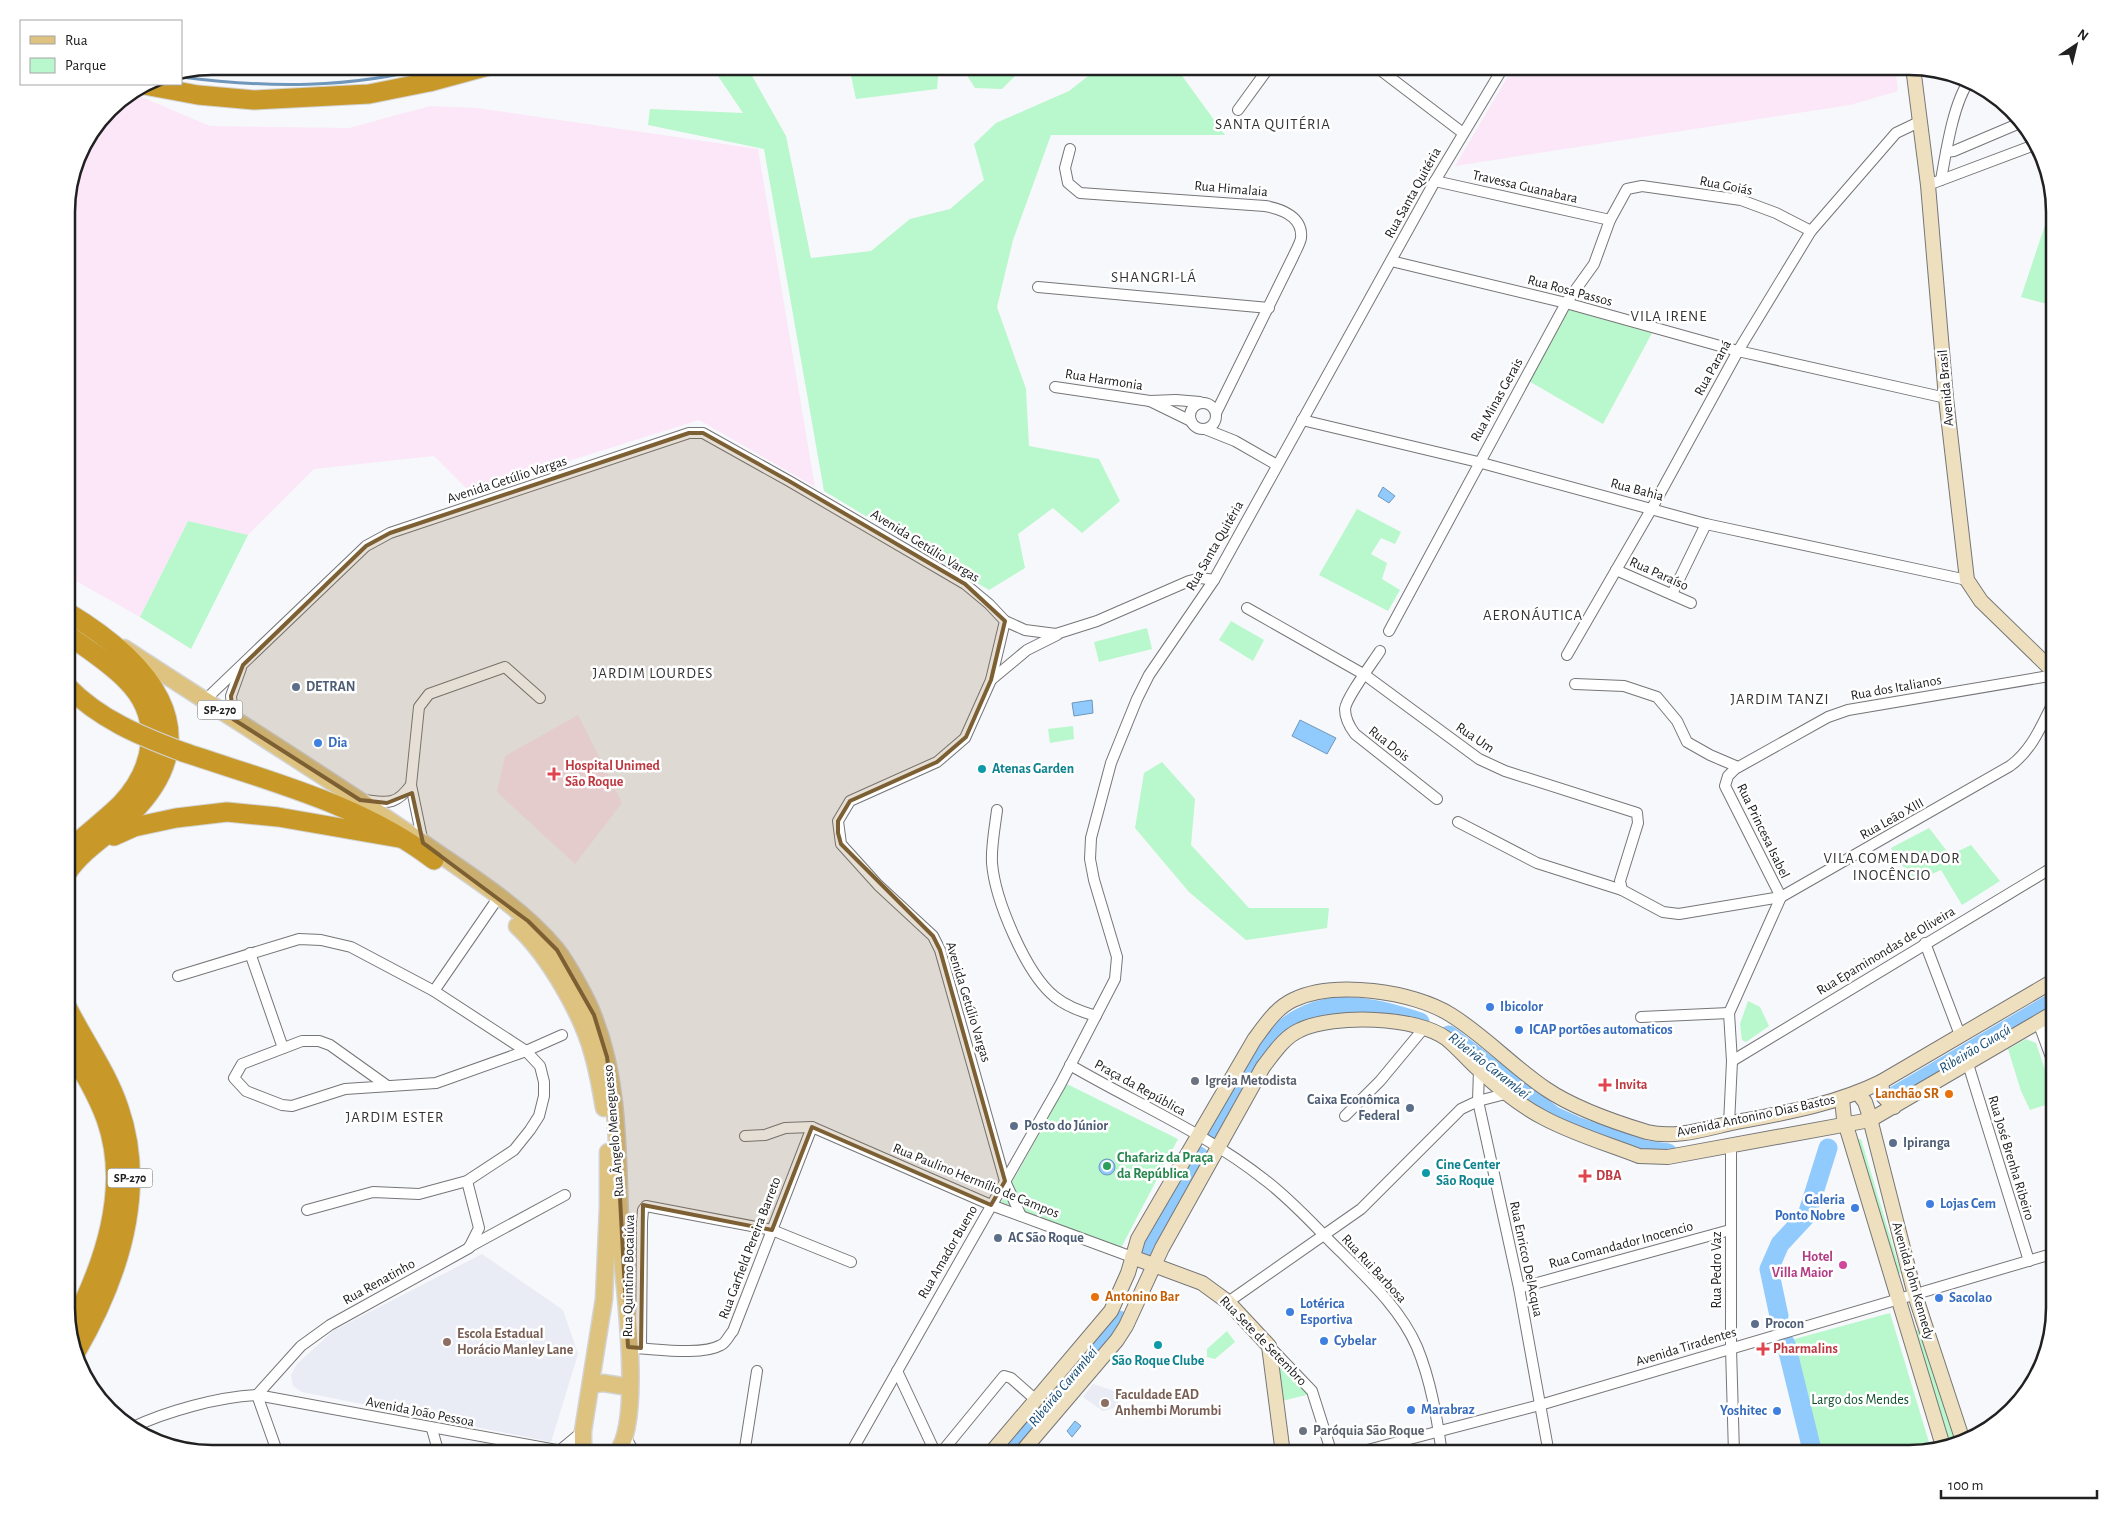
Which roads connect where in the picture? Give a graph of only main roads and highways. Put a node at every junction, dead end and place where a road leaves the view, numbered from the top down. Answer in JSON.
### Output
{"nodes":[{"id":1,"x":455,"y":75,"type":"edge"},
{"id":2,"x":1914,"y":75,"type":"edge"},
{"id":3,"x":155,"y":87,"type":"edge"},
{"id":4,"x":75,"y":617,"type":"edge"},
{"id":5,"x":75,"y":617,"type":"edge"},
{"id":6,"x":75,"y":640,"type":"edge"},
{"id":7,"x":2046,"y":665,"type":"edge"},
{"id":8,"x":75,"y":694,"type":"edge"},
{"id":9,"x":399,"y":838,"type":"junction"},
{"id":10,"x":75,"y":844,"type":"edge"},
{"id":11,"x":95,"y":845,"type":"junction"},
{"id":12,"x":434,"y":860,"type":"joint"},
{"id":13,"x":75,"y":863,"type":"edge"},
{"id":14,"x":496,"y":902,"type":"junction"},
{"id":15,"x":2046,"y":985,"type":"edge"},
{"id":16,"x":2046,"y":1017,"type":"edge"},
{"id":17,"x":75,"y":1022,"type":"edge"},
{"id":18,"x":75,"y":1060,"type":"edge"},
{"id":19,"x":1881,"y":1082,"type":"junction"},
{"id":20,"x":1858,"y":1093,"type":"junction"},
{"id":21,"x":1842,"y":1099,"type":"junction"},
{"id":22,"x":1814,"y":1107,"type":"junction"},
{"id":23,"x":1894,"y":1107,"type":"junction"},
{"id":24,"x":1870,"y":1120,"type":"junction"},
{"id":25,"x":1846,"y":1126,"type":"junction"},
{"id":26,"x":1819,"y":1131,"type":"junction"},
{"id":27,"x":1132,"y":1257,"type":"junction"},
{"id":28,"x":1154,"y":1266,"type":"junction"},
{"id":29,"x":75,"y":1320,"type":"edge"},
{"id":30,"x":80,"y":1344,"type":"edge"},
{"id":31,"x":591,"y":1385,"type":"junction"},
{"id":32,"x":629,"y":1387,"type":"junction"},
{"id":33,"x":1960,"y":1435,"type":"edge"},
{"id":34,"x":1941,"y":1441,"type":"edge"},
{"id":35,"x":583,"y":1445,"type":"edge"},
{"id":36,"x":620,"y":1445,"type":"edge"},
{"id":37,"x":998,"y":1445,"type":"edge"},
{"id":38,"x":1028,"y":1445,"type":"edge"},
{"id":39,"x":1283,"y":1445,"type":"edge"}],
"edges":[{"from":1,"to":3,"type":"highway"},
{"from":2,"to":7,"type":"main road","name":"Avenida Brasil"},
{"from":4,"to":14,"type":"main road","name":"Rua Ângelo Meneguesso","number":"SP-270"},
{"from":5,"to":11,"type":"highway","number":"SP-270"},
{"from":6,"to":10,"type":"highway"},
{"from":8,"to":9,"type":"highway","bridge":true},
{"from":9,"to":11,"type":"highway"},
{"from":9,"to":12,"type":"highway"},
{"from":11,"to":13,"type":"highway","number":"SP-270"},
{"from":12,"to":14,"type":"main road","name":"Rua Ângelo Meneguesso"},
{"from":14,"to":31,"type":"main road","name":"Rua Ângelo Meneguesso"},
{"from":14,"to":32,"type":"main road","name":"Rua Ângelo Meneguesso"},
{"from":15,"to":19,"type":"main road","name":"Avenida Antonino Dias Bastos"},
{"from":16,"to":23,"type":"main road","name":"Avenida Antonino Dias Bastos"},
{"from":17,"to":30,"type":"highway","number":"SP-270"},
{"from":18,"to":29,"type":"highway","number":"SP-270"},
{"from":19,"to":20,"type":"main road","name":"Avenida Antonino Dias Bastos"},
{"from":19,"to":23,"type":"main road"},
{"from":20,"to":21,"type":"main road","name":"Avenida Antonino Dias Bastos"},
{"from":20,"to":24,"type":"main road","name":"Avenida John Kennedy"},
{"from":21,"to":22,"type":"main road","name":"Avenida Antonino Dias Bastos"},
{"from":21,"to":25,"type":"main road","name":"Avenida John Kennedy"},
{"from":22,"to":26,"type":"main road"},
{"from":22,"to":27,"type":"main road","name":"Avenida Antonino Dias Bastos"},
{"from":23,"to":24,"type":"main road","name":"Avenida Antonino Dias Bastos"},
{"from":24,"to":25,"type":"main road","name":"Avenida Antonino Dias Bastos"},
{"from":24,"to":33,"type":"main road","name":"Avenida John Kennedy"},
{"from":25,"to":26,"type":"main road","name":"Avenida Antonino Dias Bastos"},
{"from":25,"to":34,"type":"main road","name":"Avenida John Kennedy"},
{"from":26,"to":28,"type":"main road","name":"Avenida Antonino Dias Bastos"},
{"from":27,"to":28,"type":"main road"},
{"from":27,"to":37,"type":"main road","name":"Avenida Antonino Dias Bastos"},
{"from":28,"to":38,"type":"main road","name":"Avenida Antonino Dias Bastos"},
{"from":28,"to":39,"type":"main road","name":"Rua Sete de Setembro"},
{"from":31,"to":32,"type":"main road"},
{"from":31,"to":35,"type":"main road","name":"Rua Ângelo Meneguesso"},
{"from":32,"to":36,"type":"main road","name":"Rua Ângelo Meneguesso"}]}
